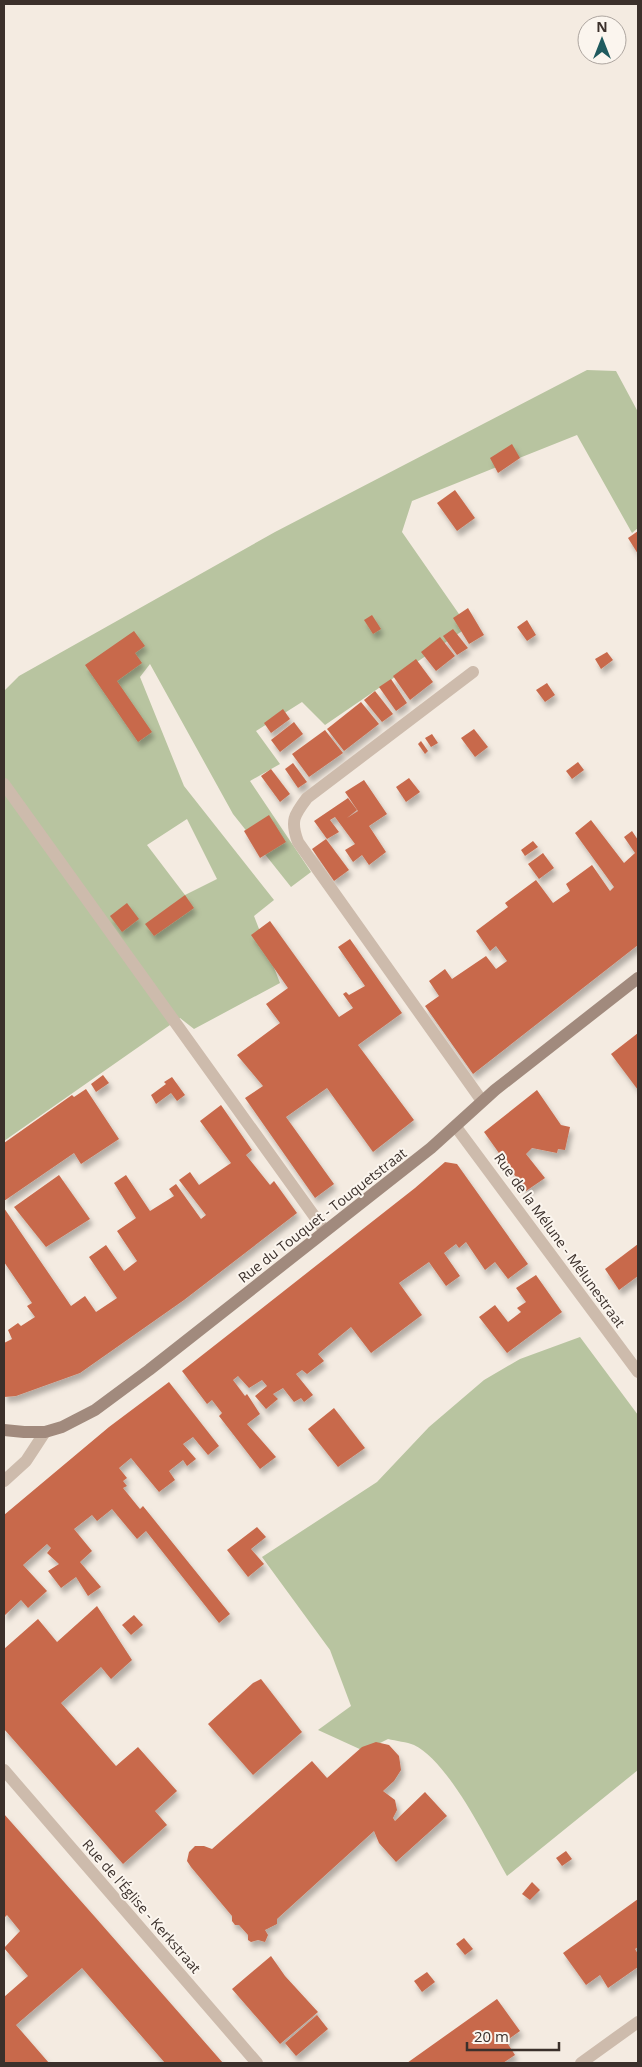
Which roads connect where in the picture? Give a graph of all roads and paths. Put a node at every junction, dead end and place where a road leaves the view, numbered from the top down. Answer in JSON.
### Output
{"nodes":[{"id":1,"x":473,"y":672,"type":"dead end"},
{"id":2,"x":4,"y":784,"type":"edge"},
{"id":3,"x":638,"y":978,"type":"edge"},
{"id":4,"x":482,"y":1102,"type":"junction"},
{"id":5,"x":456,"y":1127,"type":"junction"},
{"id":6,"x":326,"y":1232,"type":"junction"},
{"id":7,"x":638,"y":1372,"type":"edge"},
{"id":8,"x":4,"y":1430,"type":"edge"},
{"id":9,"x":46,"y":1432,"type":"junction"},
{"id":10,"x":4,"y":1481,"type":"edge"},
{"id":11,"x":4,"y":1770,"type":"edge"},
{"id":12,"x":638,"y":2022,"type":"edge"},
{"id":13,"x":257,"y":2063,"type":"edge"},
{"id":14,"x":582,"y":2063,"type":"edge"}],
"edges":[{"from":1,"to":4,"type":"street"},
{"from":2,"to":6,"type":"street"},
{"from":3,"to":4,"type":"main road","name":"Rue du Touquet - Touquetstraat"},
{"from":4,"to":5,"type":"main road","name":"Rue du Touquet - Touquetstraat"},
{"from":5,"to":6,"type":"main road","name":"Rue du Touquet - Touquetstraat"},
{"from":5,"to":7,"type":"street","name":"Rue de la Mélune - Mélunestraat"},
{"from":6,"to":9,"type":"main road","name":"Rue du Touquet - Touquetstraat"},
{"from":8,"to":9,"type":"main road","name":"Rue du Touquet - Touquetstraat"},
{"from":9,"to":10,"type":"street"},
{"from":11,"to":13,"type":"street","name":"Rue de l'Église - Kerkstraat"},
{"from":12,"to":14,"type":"street"}]}
